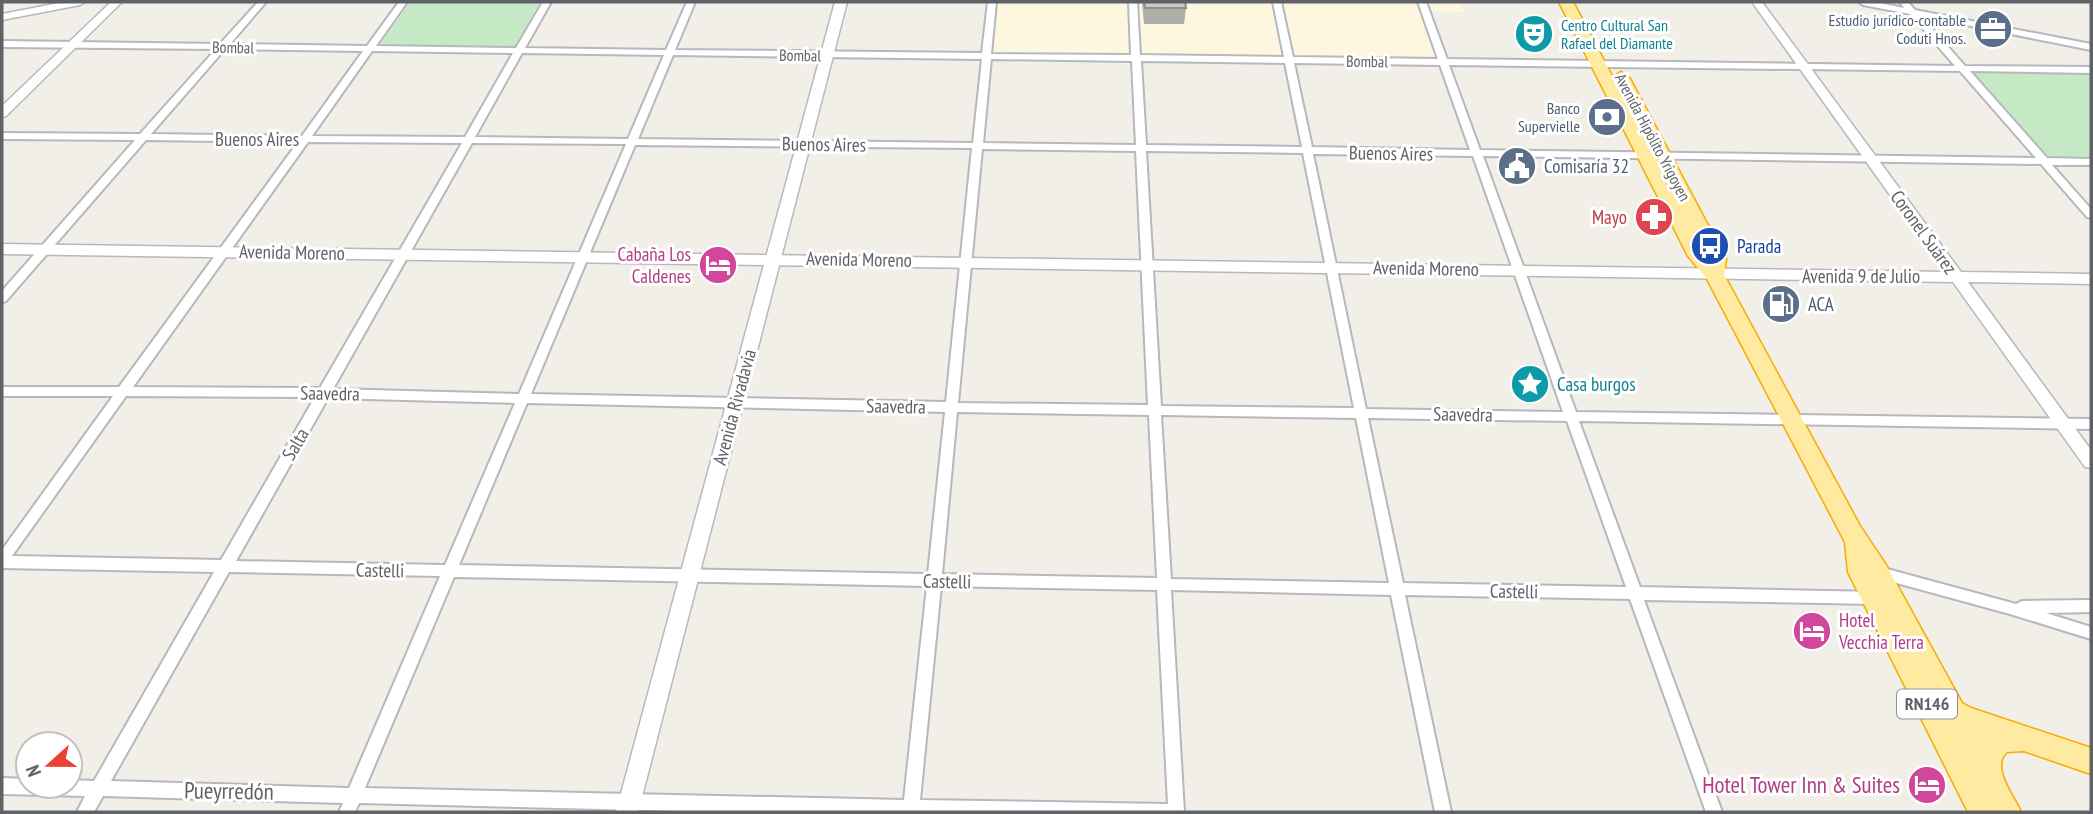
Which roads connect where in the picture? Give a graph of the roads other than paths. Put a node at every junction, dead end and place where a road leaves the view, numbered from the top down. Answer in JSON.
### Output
{"nodes":[{"id":1,"x":80,"y":2,"type":"edge"},
{"id":2,"x":117,"y":2,"type":"edge"},
{"id":3,"x":262,"y":2,"type":"edge"},
{"id":4,"x":403,"y":2,"type":"edge"},
{"id":5,"x":547,"y":2,"type":"edge"},
{"id":6,"x":691,"y":2,"type":"edge"},
{"id":7,"x":841,"y":2,"type":"edge"},
{"id":8,"x":992,"y":2,"type":"edge"},
{"id":9,"x":1133,"y":2,"type":"edge"},
{"id":10,"x":1277,"y":2,"type":"edge"},
{"id":11,"x":1422,"y":2,"type":"edge"},
{"id":12,"x":1566,"y":2,"type":"edge"},
{"id":13,"x":1581,"y":2,"type":"edge"},
{"id":14,"x":1757,"y":2,"type":"edge"},
{"id":15,"x":1863,"y":2,"type":"edge"},
{"id":16,"x":1904,"y":2,"type":"edge"},
{"id":17,"x":1913,"y":12,"type":"junction"},
{"id":18,"x":2,"y":17,"type":"edge"},
{"id":19,"x":2,"y":44,"type":"edge"},
{"id":20,"x":72,"y":45,"type":"junction"},
{"id":21,"x":222,"y":47,"type":"junction"},
{"id":22,"x":2091,"y":47,"type":"edge"},
{"id":23,"x":368,"y":49,"type":"junction"},
{"id":24,"x":518,"y":51,"type":"junction"},
{"id":25,"x":669,"y":53,"type":"junction"},
{"id":26,"x":827,"y":55,"type":"junction"},
{"id":27,"x":986,"y":57,"type":"junction"},
{"id":28,"x":1136,"y":59,"type":"junction"},
{"id":29,"x":1289,"y":60,"type":"junction"},
{"id":30,"x":1444,"y":62,"type":"junction"},
{"id":31,"x":1607,"y":64,"type":"junction"},
{"id":32,"x":1804,"y":66,"type":"junction"},
{"id":33,"x":1962,"y":68,"type":"junction"},
{"id":34,"x":2091,"y":70,"type":"edge"},
{"id":35,"x":2,"y":113,"type":"edge"},
{"id":36,"x":2,"y":136,"type":"edge"},
{"id":37,"x":142,"y":138,"type":"junction"},
{"id":38,"x":304,"y":139,"type":"junction"},
{"id":39,"x":465,"y":142,"type":"junction"},
{"id":40,"x":633,"y":142,"type":"junction"},
{"id":41,"x":803,"y":144,"type":"junction"},
{"id":42,"x":976,"y":146,"type":"junction"},
{"id":43,"x":1141,"y":148,"type":"junction"},
{"id":44,"x":1307,"y":151,"type":"junction"},
{"id":45,"x":1477,"y":155,"type":"junction"},
{"id":46,"x":1654,"y":157,"type":"junction"},
{"id":47,"x":1871,"y":159,"type":"junction"},
{"id":48,"x":2044,"y":161,"type":"junction"},
{"id":49,"x":2091,"y":162,"type":"edge"},
{"id":50,"x":2091,"y":215,"type":"edge"},
{"id":51,"x":2,"y":249,"type":"edge"},
{"id":52,"x":45,"y":249,"type":"junction"},
{"id":53,"x":223,"y":251,"type":"junction"},
{"id":54,"x":403,"y":254,"type":"junction"},
{"id":55,"x":583,"y":255,"type":"junction"},
{"id":56,"x":773,"y":258,"type":"junction"},
{"id":57,"x":966,"y":261,"type":"junction"},
{"id":58,"x":1147,"y":264,"type":"junction"},
{"id":59,"x":1331,"y":266,"type":"junction"},
{"id":60,"x":1521,"y":270,"type":"junction"},
{"id":61,"x":1715,"y":275,"type":"junction"},
{"id":62,"x":1956,"y":276,"type":"junction"},
{"id":63,"x":2091,"y":279,"type":"edge"},
{"id":64,"x":2,"y":298,"type":"edge"},
{"id":65,"x":2,"y":391,"type":"edge"},
{"id":66,"x":123,"y":391,"type":"junction"},
{"id":67,"x":324,"y":393,"type":"junction"},
{"id":68,"x":522,"y":398,"type":"junction"},
{"id":69,"x":735,"y":404,"type":"junction"},
{"id":70,"x":951,"y":407,"type":"junction"},
{"id":71,"x":1155,"y":410,"type":"junction"},
{"id":72,"x":1361,"y":413,"type":"junction"},
{"id":73,"x":1571,"y":415,"type":"junction"},
{"id":74,"x":1791,"y":419,"type":"junction"},
{"id":75,"x":2063,"y":423,"type":"junction"},
{"id":76,"x":2091,"y":424,"type":"edge"},
{"id":77,"x":2091,"y":462,"type":"edge"},
{"id":78,"x":2,"y":561,"type":"edge"},
{"id":79,"x":225,"y":567,"type":"junction"},
{"id":80,"x":450,"y":572,"type":"junction"},
{"id":81,"x":1869,"y":572,"type":"junction"},
{"id":82,"x":689,"y":576,"type":"junction"},
{"id":83,"x":934,"y":580,"type":"junction"},
{"id":84,"x":1164,"y":586,"type":"junction"},
{"id":85,"x":1397,"y":589,"type":"junction"},
{"id":86,"x":1635,"y":593,"type":"junction"},
{"id":87,"x":1882,"y":598,"type":"junction"},
{"id":88,"x":2091,"y":606,"type":"edge"},
{"id":89,"x":2010,"y":607,"type":"junction"},
{"id":90,"x":1888,"y":631,"type":"junction"},
{"id":91,"x":2091,"y":633,"type":"edge"},
{"id":92,"x":1931,"y":672,"type":"junction"},
{"id":93,"x":1958,"y":716,"type":"junction"},
{"id":94,"x":2020,"y":731,"type":"junction"},
{"id":95,"x":2091,"y":751,"type":"edge"},
{"id":96,"x":2091,"y":761,"type":"edge"},
{"id":97,"x":1977,"y":779,"type":"junction"},
{"id":98,"x":2,"y":786,"type":"edge"},
{"id":99,"x":99,"y":788,"type":"junction"},
{"id":100,"x":354,"y":794,"type":"junction"},
{"id":101,"x":628,"y":808,"type":"edge"},
{"id":102,"x":911,"y":810,"type":"edge"},
{"id":103,"x":85,"y":812,"type":"edge"},
{"id":104,"x":347,"y":812,"type":"edge"},
{"id":105,"x":1169,"y":812,"type":"edge"},
{"id":106,"x":1176,"y":812,"type":"edge"},
{"id":107,"x":1443,"y":812,"type":"edge"},
{"id":108,"x":1714,"y":812,"type":"edge"},
{"id":109,"x":1982,"y":812,"type":"edge"},
{"id":110,"x":2007,"y":812,"type":"edge"}],
"edges":[{"from":1,"to":18,"type":"street"},
{"from":2,"to":20,"type":"street"},
{"from":3,"to":21,"type":"street"},
{"from":4,"to":23,"type":"street"},
{"from":5,"to":24,"type":"street","name":"Salta"},
{"from":6,"to":25,"type":"street"},
{"from":7,"to":26,"type":"main road","name":"Avenida Rivadavia"},
{"from":8,"to":27,"type":"street"},
{"from":9,"to":28,"type":"street"},
{"from":10,"to":29,"type":"street"},
{"from":11,"to":30,"type":"street"},
{"from":12,"to":31,"type":"highway","name":"Avenida Hipólito Yrigoyen","number":"RN146"},
{"from":13,"to":31,"type":"highway","name":"Avenida Hipólito Yrigoyen","number":"RN146"},
{"from":14,"to":32,"type":"street","name":"Coronel Suárez"},
{"from":15,"to":17,"type":"street"},
{"from":16,"to":17,"type":"street"},
{"from":17,"to":22,"type":"street"},
{"from":17,"to":33,"type":"street"},
{"from":19,"to":20,"type":"street","name":"Bombal"},
{"from":20,"to":21,"type":"street","name":"Bombal"},
{"from":20,"to":35,"type":"street"},
{"from":21,"to":23,"type":"street","name":"Bombal"},
{"from":21,"to":37,"type":"street"},
{"from":23,"to":24,"type":"street","name":"Bombal"},
{"from":23,"to":38,"type":"street"},
{"from":24,"to":25,"type":"street","name":"Bombal"},
{"from":24,"to":39,"type":"street","name":"Salta"},
{"from":25,"to":26,"type":"street","name":"Bombal"},
{"from":25,"to":40,"type":"street"},
{"from":26,"to":27,"type":"street","name":"Bombal"},
{"from":26,"to":41,"type":"main road","name":"Avenida Rivadavia"},
{"from":27,"to":28,"type":"street","name":"Bombal"},
{"from":27,"to":42,"type":"street"},
{"from":28,"to":29,"type":"street","name":"Bombal"},
{"from":28,"to":43,"type":"street"},
{"from":29,"to":30,"type":"street","name":"Bombal"},
{"from":29,"to":44,"type":"street"},
{"from":30,"to":31,"type":"street","name":"Bombal"},
{"from":30,"to":45,"type":"street"},
{"from":31,"to":32,"type":"street","name":"Bombal"},
{"from":31,"to":46,"type":"highway","name":"Avenida Hipólito Yrigoyen","number":"RN146"},
{"from":32,"to":33,"type":"street","name":"Bombal"},
{"from":32,"to":47,"type":"street","name":"Coronel Suárez"},
{"from":33,"to":34,"type":"street","name":"Bombal"},
{"from":33,"to":48,"type":"street"},
{"from":36,"to":37,"type":"street","name":"Buenos Aires"},
{"from":37,"to":38,"type":"street","name":"Buenos Aires"},
{"from":37,"to":52,"type":"street"},
{"from":38,"to":39,"type":"street","name":"Buenos Aires"},
{"from":38,"to":53,"type":"street"},
{"from":39,"to":40,"type":"street","name":"Buenos Aires"},
{"from":39,"to":54,"type":"street","name":"Salta"},
{"from":40,"to":41,"type":"street","name":"Buenos Aires"},
{"from":40,"to":55,"type":"street"},
{"from":41,"to":42,"type":"street","name":"Buenos Aires"},
{"from":41,"to":56,"type":"main road","name":"Avenida Rivadavia"},
{"from":42,"to":43,"type":"street","name":"Buenos Aires"},
{"from":42,"to":57,"type":"street"},
{"from":43,"to":44,"type":"street","name":"Buenos Aires"},
{"from":43,"to":58,"type":"street"},
{"from":44,"to":45,"type":"street","name":"Buenos Aires"},
{"from":44,"to":59,"type":"street"},
{"from":45,"to":46,"type":"street","name":"Buenos Aires"},
{"from":45,"to":60,"type":"street"},
{"from":46,"to":47,"type":"street","name":"Buenos Aires"},
{"from":46,"to":61,"type":"highway","name":"Avenida Hipólito Yrigoyen","number":"RN146"},
{"from":47,"to":48,"type":"street","name":"Buenos Aires"},
{"from":47,"to":62,"type":"street","name":"Coronel Suárez"},
{"from":48,"to":49,"type":"street","name":"Buenos Aires"},
{"from":48,"to":50,"type":"street"},
{"from":51,"to":52,"type":"street","name":"Avenida Moreno"},
{"from":52,"to":53,"type":"street","name":"Avenida Moreno"},
{"from":52,"to":64,"type":"street"},
{"from":53,"to":54,"type":"street","name":"Avenida Moreno"},
{"from":53,"to":66,"type":"street"},
{"from":54,"to":55,"type":"street","name":"Avenida Moreno"},
{"from":54,"to":67,"type":"street","name":"Salta"},
{"from":55,"to":56,"type":"street","name":"Avenida Moreno"},
{"from":55,"to":68,"type":"street"},
{"from":56,"to":57,"type":"street","name":"Avenida Moreno"},
{"from":56,"to":69,"type":"main road","name":"Avenida Rivadavia"},
{"from":57,"to":58,"type":"street","name":"Avenida Moreno"},
{"from":57,"to":70,"type":"street"},
{"from":58,"to":59,"type":"street","name":"Avenida Moreno"},
{"from":58,"to":71,"type":"street"},
{"from":59,"to":60,"type":"street","name":"Avenida Moreno"},
{"from":59,"to":72,"type":"street"},
{"from":60,"to":61,"type":"street","name":"Avenida Moreno"},
{"from":60,"to":73,"type":"street"},
{"from":61,"to":62,"type":"street","name":"Avenida 9 de Julio"},
{"from":61,"to":74,"type":"highway","name":"Avenida Hipólito Yrigoyen","number":"RN146"},
{"from":62,"to":63,"type":"street","name":"Avenida 9 de Julio"},
{"from":62,"to":75,"type":"street","name":"Coronel Suárez"},
{"from":65,"to":66,"type":"street","name":"Saavedra"},
{"from":66,"to":67,"type":"street","name":"Saavedra"},
{"from":66,"to":78,"type":"street"},
{"from":67,"to":68,"type":"street","name":"Saavedra"},
{"from":67,"to":79,"type":"street","name":"Salta"},
{"from":68,"to":69,"type":"street","name":"Saavedra"},
{"from":68,"to":80,"type":"street"},
{"from":69,"to":70,"type":"street","name":"Saavedra"},
{"from":69,"to":82,"type":"main road","name":"Avenida Rivadavia"},
{"from":70,"to":71,"type":"street","name":"Saavedra"},
{"from":70,"to":83,"type":"street"},
{"from":71,"to":72,"type":"street","name":"Saavedra"},
{"from":71,"to":84,"type":"street"},
{"from":72,"to":73,"type":"street","name":"Saavedra"},
{"from":72,"to":85,"type":"street"},
{"from":73,"to":74,"type":"street","name":"Saavedra"},
{"from":73,"to":86,"type":"street"},
{"from":74,"to":75,"type":"street","name":"Saavedra"},
{"from":74,"to":81,"type":"highway","name":"Avenida Hipólito Yrigoyen","number":"RN146"},
{"from":75,"to":76,"type":"street","name":"Saavedra"},
{"from":75,"to":77,"type":"street","name":"Coronel Suárez"},
{"from":78,"to":79,"type":"street","name":"Castelli"},
{"from":79,"to":80,"type":"street","name":"Castelli"},
{"from":79,"to":99,"type":"street","name":"Salta"},
{"from":80,"to":82,"type":"street","name":"Castelli"},
{"from":80,"to":100,"type":"street"},
{"from":81,"to":87,"type":"highway","name":"Avenida Hipólito Yrigoyen","number":"RN146"},
{"from":81,"to":89,"type":"street"},
{"from":82,"to":83,"type":"street","name":"Castelli"},
{"from":82,"to":101,"type":"main road","name":"Avenida Rivadavia"},
{"from":83,"to":84,"type":"street","name":"Castelli"},
{"from":83,"to":102,"type":"street"},
{"from":84,"to":85,"type":"street","name":"Castelli"},
{"from":84,"to":106,"type":"street"},
{"from":85,"to":86,"type":"street","name":"Castelli"},
{"from":85,"to":107,"type":"street"},
{"from":86,"to":87,"type":"street","name":"Castelli"},
{"from":86,"to":108,"type":"street"},
{"from":87,"to":90,"type":"highway","name":"Avenida Hipólito Yrigoyen","number":"RN146"},
{"from":87,"to":92,"type":"highway","name":"Avenida Hipólito Yrigoyen","number":"RN146"},
{"from":88,"to":89,"type":"street"},
{"from":89,"to":91,"type":"street"},
{"from":90,"to":93,"type":"highway","name":"Avenida Hipólito Yrigoyen"},
{"from":90,"to":97,"type":"highway","name":"Avenida Hipólito Yrigoyen","number":"RN146"},
{"from":92,"to":93,"type":"highway","name":"Avenida Hipólito Yrigoyen"},
{"from":92,"to":94,"type":"highway"},
{"from":93,"to":94,"type":"highway","name":"Avenida Hipólito Yrigoyen"},
{"from":93,"to":97,"type":"highway","name":"Avenida Hipólito Yrigoyen"},
{"from":94,"to":95,"type":"highway"},
{"from":94,"to":96,"type":"highway"},
{"from":94,"to":97,"type":"highway"},
{"from":97,"to":109,"type":"highway","name":"Avenida Hipólito Yrigoyen"},
{"from":97,"to":110,"type":"highway","name":"Avenida Hipólito Yrigoyen"},
{"from":98,"to":99,"type":"street","name":"Pueyrredón"},
{"from":99,"to":100,"type":"street","name":"Pueyrredón"},
{"from":99,"to":103,"type":"street","name":"Salta"},
{"from":100,"to":101,"type":"street","name":"Pueyrredón"},
{"from":100,"to":104,"type":"street"},
{"from":101,"to":102,"type":"street","name":"Pueyrredón"},
{"from":102,"to":105,"type":"street","name":"Pueyrredón"}]}
